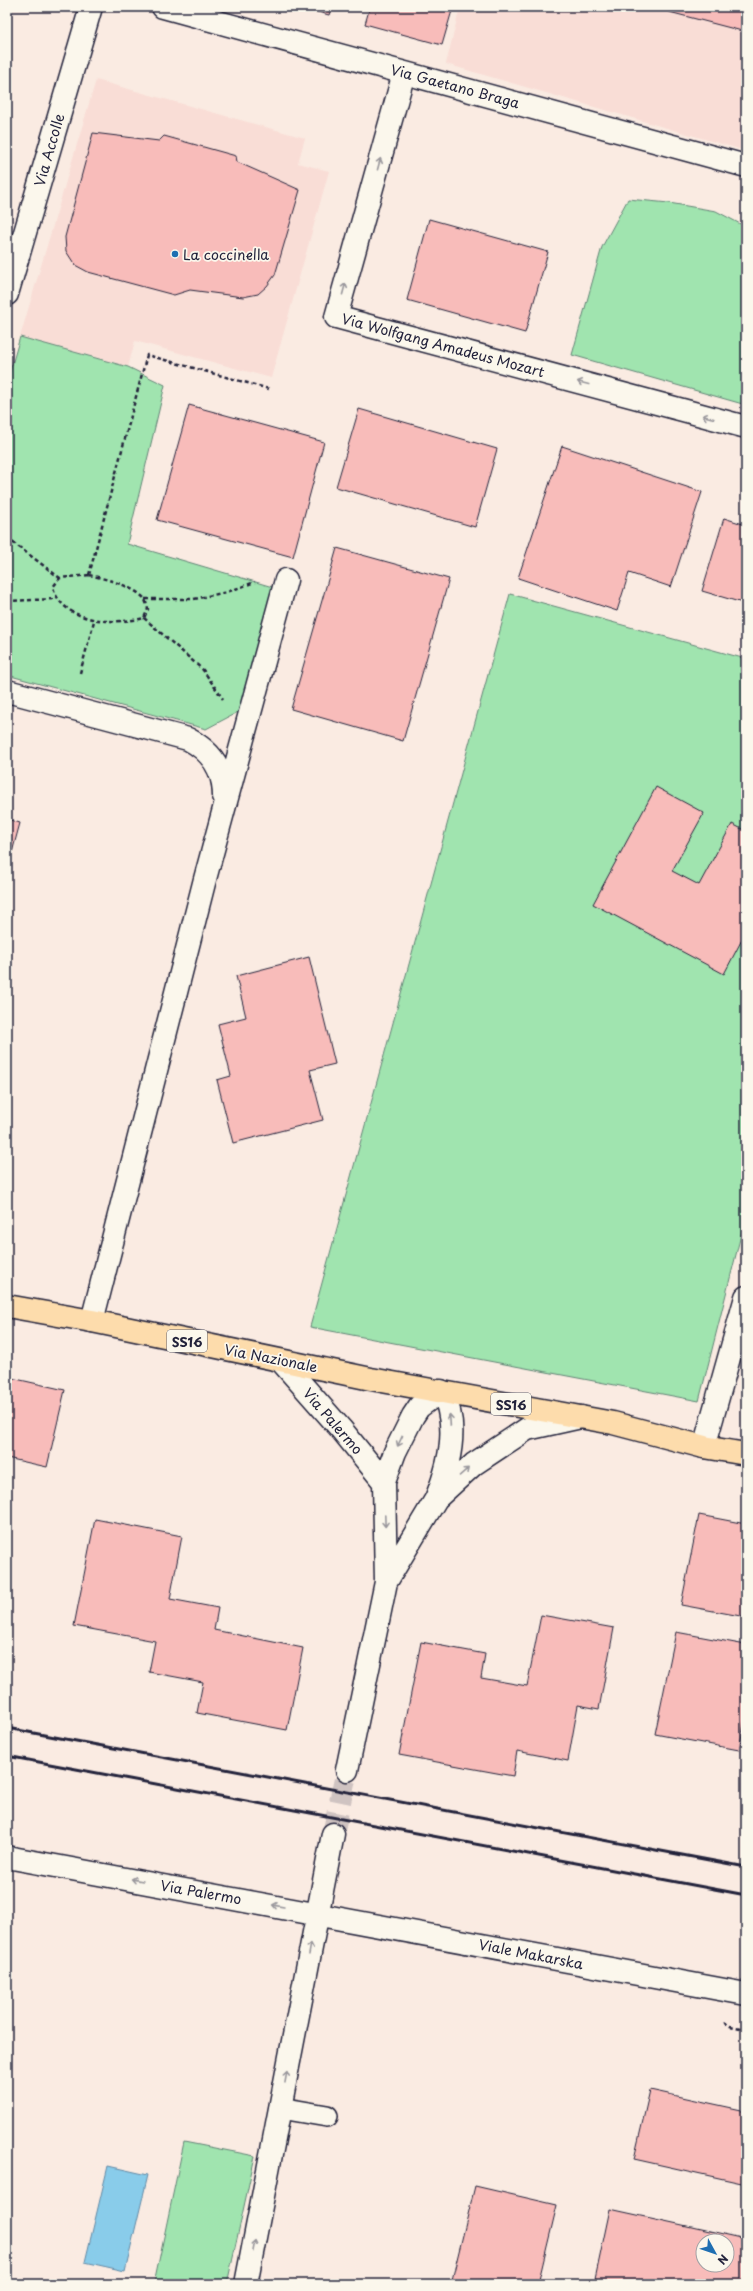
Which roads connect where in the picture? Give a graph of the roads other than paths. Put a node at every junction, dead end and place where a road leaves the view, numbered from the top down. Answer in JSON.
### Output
{"nodes":[{"id":1,"x":91,"y":7,"type":"edge"},
{"id":2,"x":163,"y":7,"type":"edge"},
{"id":3,"x":404,"y":73,"type":"junction"},
{"id":4,"x":746,"y":166,"type":"edge"},
{"id":5,"x":7,"y":294,"type":"edge"},
{"id":6,"x":746,"y":427,"type":"edge"},
{"id":7,"x":286,"y":580,"type":"dead end"},
{"id":8,"x":7,"y":691,"type":"edge"},
{"id":9,"x":222,"y":813,"type":"junction"},
{"id":10,"x":746,"y":1297,"type":"edge"},
{"id":11,"x":7,"y":1306,"type":"edge"},
{"id":12,"x":92,"y":1321,"type":"junction"},
{"id":13,"x":281,"y":1361,"type":"junction"},
{"id":14,"x":442,"y":1391,"type":"junction"},
{"id":15,"x":581,"y":1417,"type":"junction"},
{"id":16,"x":704,"y":1447,"type":"junction"},
{"id":17,"x":746,"y":1454,"type":"edge"},
{"id":18,"x":384,"y":1482,"type":"junction"},
{"id":19,"x":436,"y":1499,"type":"junction"},
{"id":20,"x":386,"y":1582,"type":"junction"},
{"id":21,"x":347,"y":1770,"type":"tunnel mouth"},
{"id":22,"x":333,"y":1834,"type":"tunnel mouth"},
{"id":23,"x":7,"y":1857,"type":"edge"},
{"id":24,"x":317,"y":1913,"type":"junction"},
{"id":25,"x":746,"y":1994,"type":"edge"},
{"id":26,"x":280,"y":2108,"type":"junction"},
{"id":27,"x":327,"y":2116,"type":"dead end"},
{"id":28,"x":246,"y":2284,"type":"edge"}],
"edges":[{"from":1,"to":5,"type":"street","name":"Via Accolle"},
{"from":2,"to":3,"type":"street","name":"Via Gaetano Braga"},
{"from":3,"to":4,"type":"street","name":"Via Gaetano Braga"},
{"from":6,"to":3,"type":"street","name":"Via Wolfgang Amadeus Mozart","one_way":true},
{"from":7,"to":9,"type":"street"},
{"from":8,"to":9,"type":"street"},
{"from":9,"to":12,"type":"street"},
{"from":10,"to":16,"type":"street"},
{"from":11,"to":12,"type":"main road","name":"Via Nazionale","number":"SS16"},
{"from":12,"to":13,"type":"main road","name":"Via Nazionale","number":"SS16"},
{"from":13,"to":14,"type":"main road","name":"Via Nazionale","number":"SS16"},
{"from":13,"to":18,"type":"street","name":"Via Palermo"},
{"from":14,"to":15,"type":"main road","number":"SS16"},
{"from":14,"to":18,"type":"street","one_way":true},
{"from":19,"to":14,"type":"street","one_way":true},
{"from":15,"to":16,"type":"main road","number":"SS16"},
{"from":19,"to":15,"type":"street","one_way":true},
{"from":16,"to":17,"type":"main road","number":"SS16"},
{"from":18,"to":20,"type":"street","one_way":true},
{"from":19,"to":20,"type":"street"},
{"from":20,"to":21,"type":"street"},
{"from":22,"to":24,"type":"street"},
{"from":24,"to":23,"type":"street","name":"Via Palermo","one_way":true},
{"from":24,"to":25,"type":"street","name":"Viale Makarska"},
{"from":26,"to":24,"type":"street","one_way":true},
{"from":26,"to":27,"type":"lane"},
{"from":28,"to":26,"type":"street","one_way":true}]}
